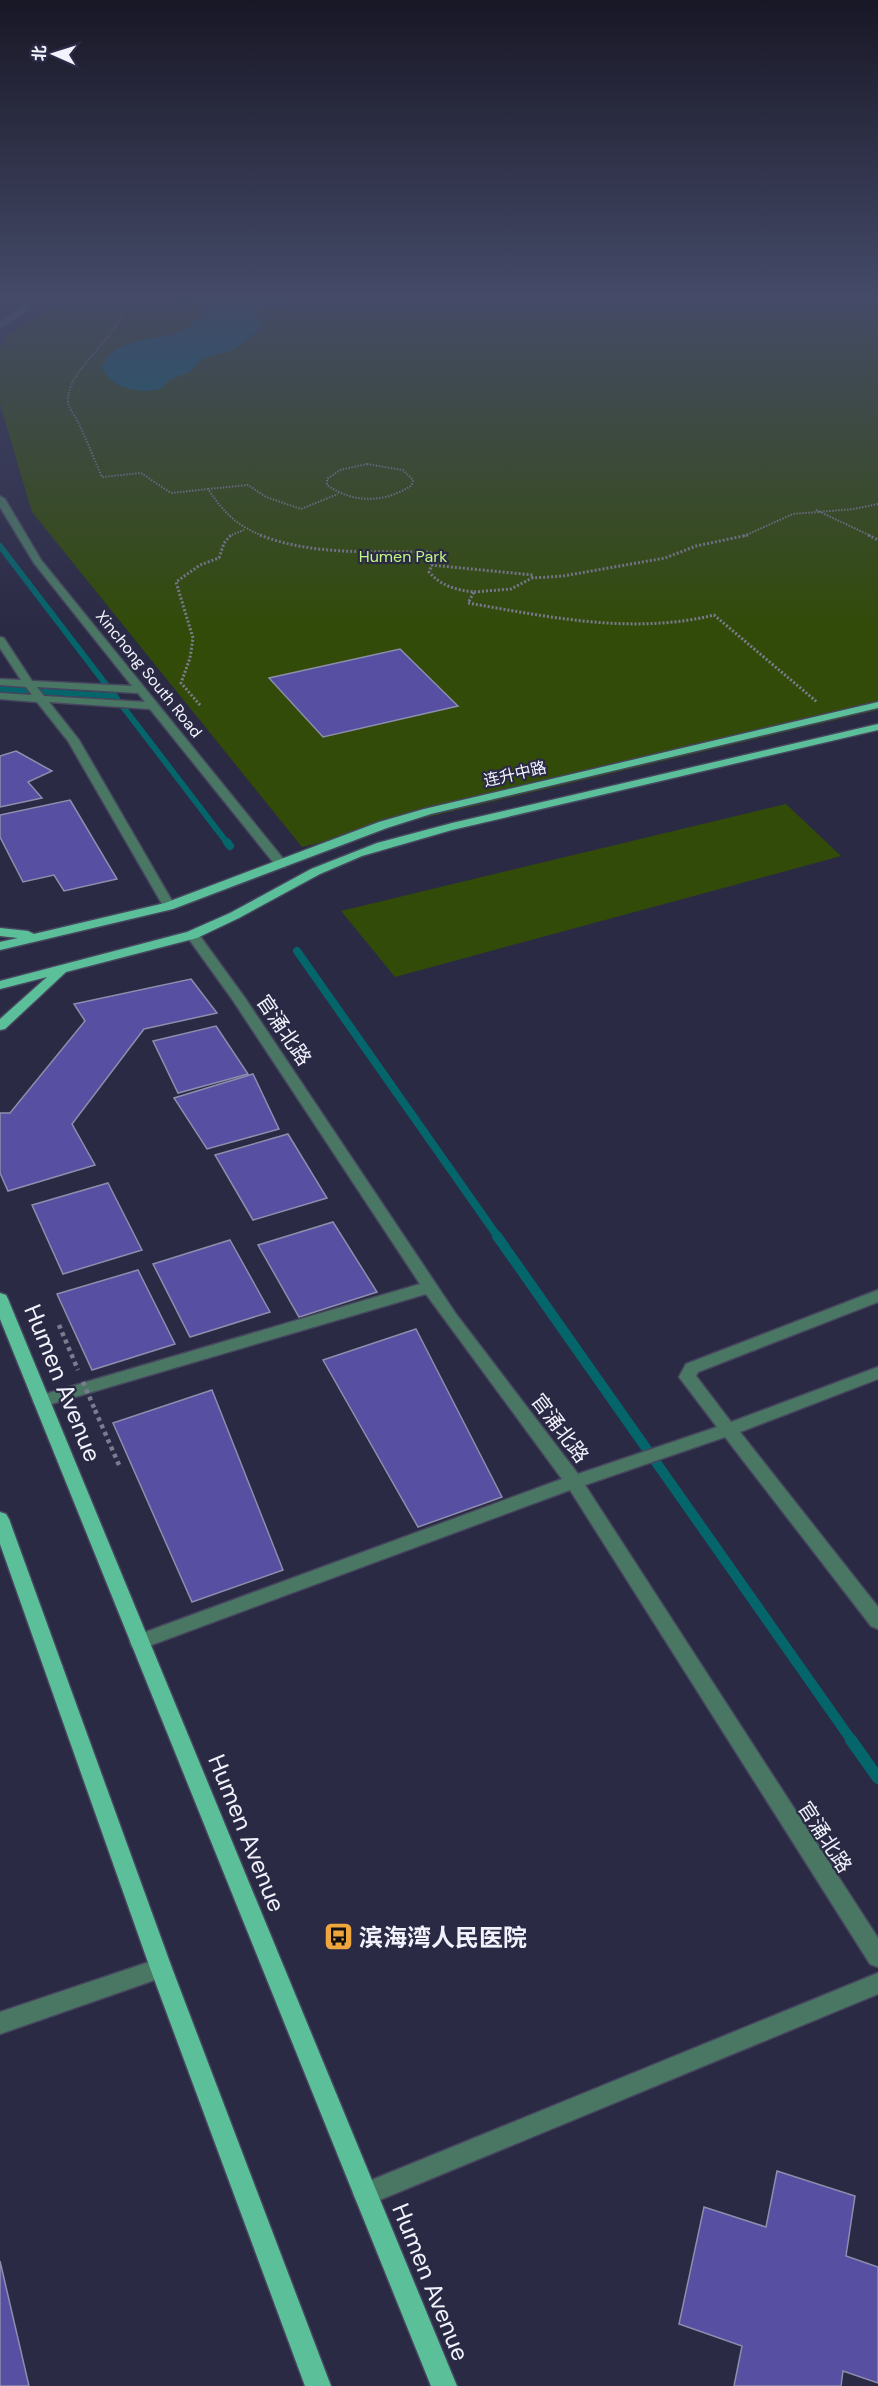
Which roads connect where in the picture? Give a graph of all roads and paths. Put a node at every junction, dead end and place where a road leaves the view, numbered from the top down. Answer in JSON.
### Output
{"nodes":[{"id":1,"x":71,"y":407,"type":"edge"},
{"id":2,"x":208,"y":489,"type":"junction"},
{"id":3,"x":338,"y":494,"type":"junction"},
{"id":4,"x":0,"y":499,"type":"edge"},
{"id":5,"x":878,"y":504,"type":"edge"},
{"id":6,"x":815,"y":510,"type":"junction"},
{"id":7,"x":244,"y":530,"type":"junction"},
{"id":8,"x":878,"y":540,"type":"edge"},
{"id":9,"x":430,"y":565,"type":"junction"},
{"id":10,"x":532,"y":578,"type":"junction"},
{"id":11,"x":474,"y":592,"type":"junction"},
{"id":12,"x":0,"y":640,"type":"edge"},
{"id":13,"x":0,"y":682,"type":"edge"},
{"id":14,"x":29,"y":684,"type":"junction"},
{"id":15,"x":143,"y":690,"type":"junction"},
{"id":16,"x":0,"y":696,"type":"edge"},
{"id":17,"x":41,"y":699,"type":"junction"},
{"id":18,"x":200,"y":705,"type":"dead end"},
{"id":19,"x":878,"y":705,"type":"edge"},
{"id":20,"x":155,"y":706,"type":"junction"},
{"id":21,"x":822,"y":706,"type":"dead end"},
{"id":22,"x":878,"y":727,"type":"edge"},
{"id":23,"x":281,"y":864,"type":"junction"},
{"id":24,"x":169,"y":906,"type":"junction"},
{"id":25,"x":0,"y":932,"type":"edge"},
{"id":26,"x":192,"y":935,"type":"junction"},
{"id":27,"x":37,"y":936,"type":"junction"},
{"id":28,"x":0,"y":946,"type":"edge"},
{"id":29,"x":64,"y":968,"type":"junction"},
{"id":30,"x":0,"y":985,"type":"edge"},
{"id":31,"x":0,"y":1026,"type":"edge"},
{"id":32,"x":429,"y":1287,"type":"junction"},
{"id":33,"x":878,"y":1296,"type":"edge"},
{"id":34,"x":0,"y":1299,"type":"edge"},
{"id":35,"x":59,"y":1325,"type":"dead end"},
{"id":36,"x":878,"y":1373,"type":"edge"},
{"id":37,"x":41,"y":1401,"type":"junction"},
{"id":38,"x":727,"y":1430,"type":"junction"},
{"id":39,"x":119,"y":1465,"type":"dead end"},
{"id":40,"x":574,"y":1482,"type":"junction"},
{"id":41,"x":1,"y":1527,"type":"edge"},
{"id":42,"x":878,"y":1621,"type":"edge"},
{"id":43,"x":140,"y":1642,"type":"junction"},
{"id":44,"x":878,"y":1957,"type":"edge"},
{"id":45,"x":161,"y":1968,"type":"junction"},
{"id":46,"x":878,"y":1983,"type":"edge"},
{"id":47,"x":0,"y":2023,"type":"edge"},
{"id":48,"x":365,"y":2194,"type":"junction"},
{"id":49,"x":318,"y":2386,"type":"edge"},
{"id":50,"x":444,"y":2386,"type":"edge"}],
"edges":[{"from":1,"to":2,"type":"path"},
{"from":2,"to":3,"type":"path"},
{"from":2,"to":7,"type":"path"},
{"from":3,"to":3,"type":"path"},
{"from":4,"to":15,"type":"street","name":"Xinchong South Road"},
{"from":5,"to":6,"type":"path"},
{"from":6,"to":8,"type":"path"},
{"from":6,"to":10,"type":"path"},
{"from":7,"to":9,"type":"path"},
{"from":7,"to":18,"type":"path"},
{"from":9,"to":10,"type":"path"},
{"from":9,"to":11,"type":"path"},
{"from":10,"to":11,"type":"path"},
{"from":11,"to":21,"type":"path"},
{"from":12,"to":14,"type":"street"},
{"from":13,"to":14,"type":"street"},
{"from":14,"to":15,"type":"street"},
{"from":14,"to":17,"type":"street"},
{"from":15,"to":20,"type":"street","name":"Xinchong South Road"},
{"from":16,"to":17,"type":"street"},
{"from":17,"to":20,"type":"street"},
{"from":17,"to":24,"type":"street"},
{"from":19,"to":23,"type":"main road","name":"连升中路"},
{"from":20,"to":23,"type":"street","name":"Xinchong South Road"},
{"from":22,"to":26,"type":"main road","name":"连升中路"},
{"from":23,"to":24,"type":"main road","name":"连升中路"},
{"from":24,"to":27,"type":"main road","name":"连升中路"},
{"from":25,"to":27,"type":"main road"},
{"from":26,"to":29,"type":"main road","name":"连升中路"},
{"from":26,"to":32,"type":"street","name":"官涌北路"},
{"from":27,"to":28,"type":"main road","name":"连升中路"},
{"from":29,"to":30,"type":"main road","name":"连升中路"},
{"from":29,"to":31,"type":"main road"},
{"from":32,"to":37,"type":"street"},
{"from":32,"to":40,"type":"street","name":"官涌北路"},
{"from":33,"to":38,"type":"street"},
{"from":34,"to":37,"type":"main road","name":"Humen Avenue"},
{"from":35,"to":39,"type":"path","bridge":true},
{"from":36,"to":38,"type":"street"},
{"from":37,"to":43,"type":"main road","name":"Humen Avenue"},
{"from":38,"to":40,"type":"street"},
{"from":38,"to":42,"type":"street"},
{"from":40,"to":43,"type":"street"},
{"from":40,"to":44,"type":"street","name":"官涌北路"},
{"from":41,"to":45,"type":"main road"},
{"from":43,"to":48,"type":"main road","name":"Humen Avenue"},
{"from":45,"to":47,"type":"street"},
{"from":45,"to":49,"type":"main road"},
{"from":46,"to":48,"type":"street"},
{"from":48,"to":50,"type":"main road","name":"Humen Avenue"}]}
